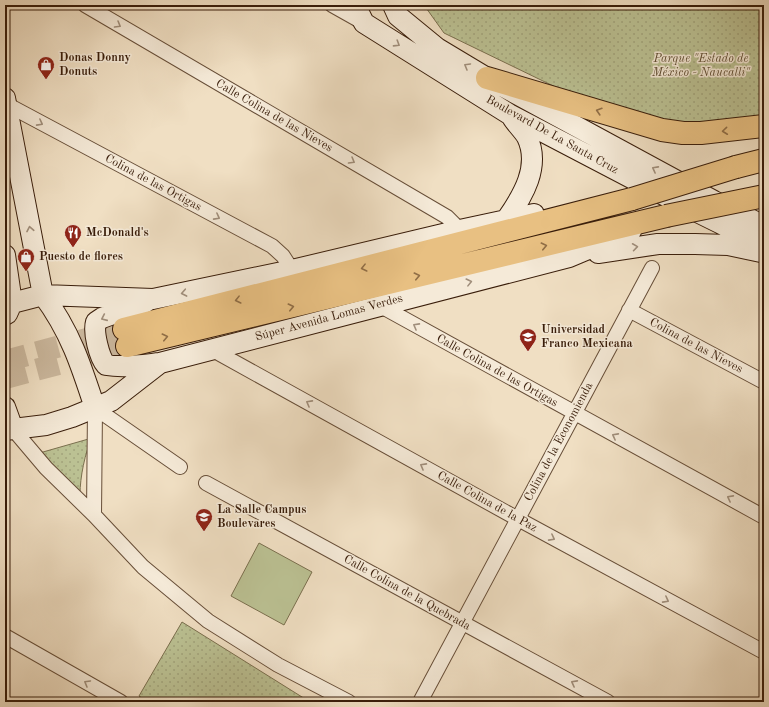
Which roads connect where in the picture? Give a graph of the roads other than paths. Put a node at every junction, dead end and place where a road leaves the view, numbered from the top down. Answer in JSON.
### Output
{"nodes":[{"id":1,"x":85,"y":5,"type":"edge"},
{"id":2,"x":332,"y":5,"type":"edge"},
{"id":3,"x":355,"y":5,"type":"edge"},
{"id":4,"x":393,"y":5,"type":"edge"},
{"id":5,"x":364,"y":23,"type":"junction"},
{"id":6,"x":487,"y":78,"type":"junction"},
{"id":7,"x":6,"y":101,"type":"edge"},
{"id":8,"x":509,"y":114,"type":"junction"},
{"id":9,"x":764,"y":126,"type":"edge"},
{"id":10,"x":764,"y":160,"type":"edge"},
{"id":11,"x":764,"y":196,"type":"edge"},
{"id":12,"x":630,"y":200,"type":"junction"},
{"id":13,"x":664,"y":217,"type":"junction"},
{"id":14,"x":506,"y":220,"type":"junction"},
{"id":15,"x":764,"y":226,"type":"edge"},
{"id":16,"x":460,"y":230,"type":"junction"},
{"id":17,"x":764,"y":245,"type":"edge"},
{"id":18,"x":764,"y":253,"type":"edge"},
{"id":19,"x":5,"y":255,"type":"edge"},
{"id":20,"x":569,"y":257,"type":"junction"},
{"id":21,"x":652,"y":268,"type":"dead end"},
{"id":22,"x":292,"y":270,"type":"junction"},
{"id":23,"x":43,"y":295,"type":"junction"},
{"id":24,"x":153,"y":299,"type":"junction"},
{"id":25,"x":378,"y":305,"type":"junction"},
{"id":26,"x":7,"y":310,"type":"edge"},
{"id":27,"x":629,"y":310,"type":"junction"},
{"id":28,"x":211,"y":349,"type":"junction"},
{"id":29,"x":160,"y":363,"type":"junction"},
{"id":30,"x":764,"y":382,"type":"edge"},
{"id":31,"x":5,"y":407,"type":"edge"},
{"id":32,"x":95,"y":408,"type":"junction"},
{"id":33,"x":574,"y":414,"type":"junction"},
{"id":34,"x":9,"y":429,"type":"edge"},
{"id":35,"x":180,"y":467,"type":"dead end"},
{"id":36,"x":206,"y":483,"type":"dead end"},
{"id":37,"x":94,"y":515,"type":"junction"},
{"id":38,"x":764,"y":517,"type":"edge"},
{"id":39,"x":518,"y":519,"type":"junction"},
{"id":40,"x":462,"y":623,"type":"junction"},
{"id":41,"x":5,"y":636,"type":"edge"},
{"id":42,"x":764,"y":652,"type":"edge"},
{"id":43,"x":121,"y":702,"type":"edge"},
{"id":44,"x":349,"y":702,"type":"edge"},
{"id":45,"x":420,"y":702,"type":"edge"},
{"id":46,"x":608,"y":702,"type":"edge"}],
"edges":[{"from":1,"to":16,"type":"street","name":"Calle Colina de las Nieves","one_way":true},
{"from":2,"to":5,"type":"street"},
{"from":3,"to":5,"type":"main road"},
{"from":6,"to":4,"type":"main road","name":"Boulevard De La Santa Cruz","one_way":true},
{"from":5,"to":8,"type":"main road","name":"Boulevard De La Santa Cruz","one_way":true},
{"from":9,"to":6,"type":"main road","one_way":true},
{"from":15,"to":6,"type":"main road","name":"Boulevard De La Santa Cruz","one_way":true},
{"from":7,"to":22,"type":"street","name":"Colina de las Ortigas","one_way":true},
{"from":23,"to":7,"type":"main road","one_way":true},
{"from":8,"to":14,"type":"main road"},
{"from":8,"to":17,"type":"main road","name":"Boulevard De La Santa Cruz"},
{"from":10,"to":12,"type":"main road","name":"Súper Avenida Lomas Verdes","bridge":true},
{"from":11,"to":13,"type":"main road","name":"Súper Avenida Lomas Verdes","bridge":true},
{"from":12,"to":13,"type":"main road","name":"Súper Avenida Lomas Verdes","one_way":true},
{"from":12,"to":14,"type":"main road","name":"Súper Avenida Lomas Verdes"},
{"from":13,"to":20,"type":"main road","name":"Súper Avenida Lomas Verdes"},
{"from":14,"to":16,"type":"main road","name":"Súper Avenida Lomas Verdes"},
{"from":16,"to":22,"type":"main road","name":"Súper Avenida Lomas Verdes"},
{"from":20,"to":18,"type":"main road","one_way":true},
{"from":19,"to":26,"type":"main road"},
{"from":25,"to":20,"type":"main road","name":"Súper Avenida Lomas Verdes","one_way":true},
{"from":21,"to":27,"type":"street","name":"Colina de la Economienda"},
{"from":22,"to":24,"type":"main road","name":"Súper Avenida Lomas Verdes","one_way":true},
{"from":23,"to":24,"type":"main road","name":"Súper Avenida Lomas Verdes"},
{"from":23,"to":26,"type":"main road","name":"Súper Avenida Lomas Verdes"},
{"from":23,"to":32,"type":"main road"},
{"from":24,"to":29,"type":"main road","one_way":true},
{"from":25,"to":28,"type":"main road","name":"Súper Avenida Lomas Verdes"},
{"from":33,"to":25,"type":"street","name":"Calle Colina de las Ortigas","one_way":true},
{"from":27,"to":30,"type":"street","name":"Colina de las Nieves"},
{"from":27,"to":33,"type":"street","name":"Colina de la Economienda"},
{"from":28,"to":29,"type":"main road","name":"Súper Avenida Lomas Verdes"},
{"from":39,"to":28,"type":"street","name":"Calle Colina de la Paz","one_way":true},
{"from":29,"to":32,"type":"main road","name":"Súper Avenida Lomas Verdes"},
{"from":31,"to":34,"type":"main road"},
{"from":32,"to":34,"type":"main road","name":"Súper Avenida Lomas Verdes"},
{"from":32,"to":35,"type":"street"},
{"from":32,"to":37,"type":"street"},
{"from":38,"to":33,"type":"street","name":"Calle Colina de las Ortigas","one_way":true},
{"from":33,"to":39,"type":"street","name":"Colina de la Economienda"},
{"from":34,"to":37,"type":"street"},
{"from":36,"to":40,"type":"street","name":"Calle Colina de la Quebrada"},
{"from":37,"to":44,"type":"street"},
{"from":39,"to":40,"type":"street","name":"Colina de la Economienda"},
{"from":39,"to":42,"type":"street","name":"Calle Colina de la Paz","one_way":true},
{"from":40,"to":45,"type":"street","name":"Colina de la Economienda"},
{"from":46,"to":40,"type":"street","name":"Calle Colina de la Quebrada","one_way":true},
{"from":43,"to":41,"type":"street","one_way":true}]}
